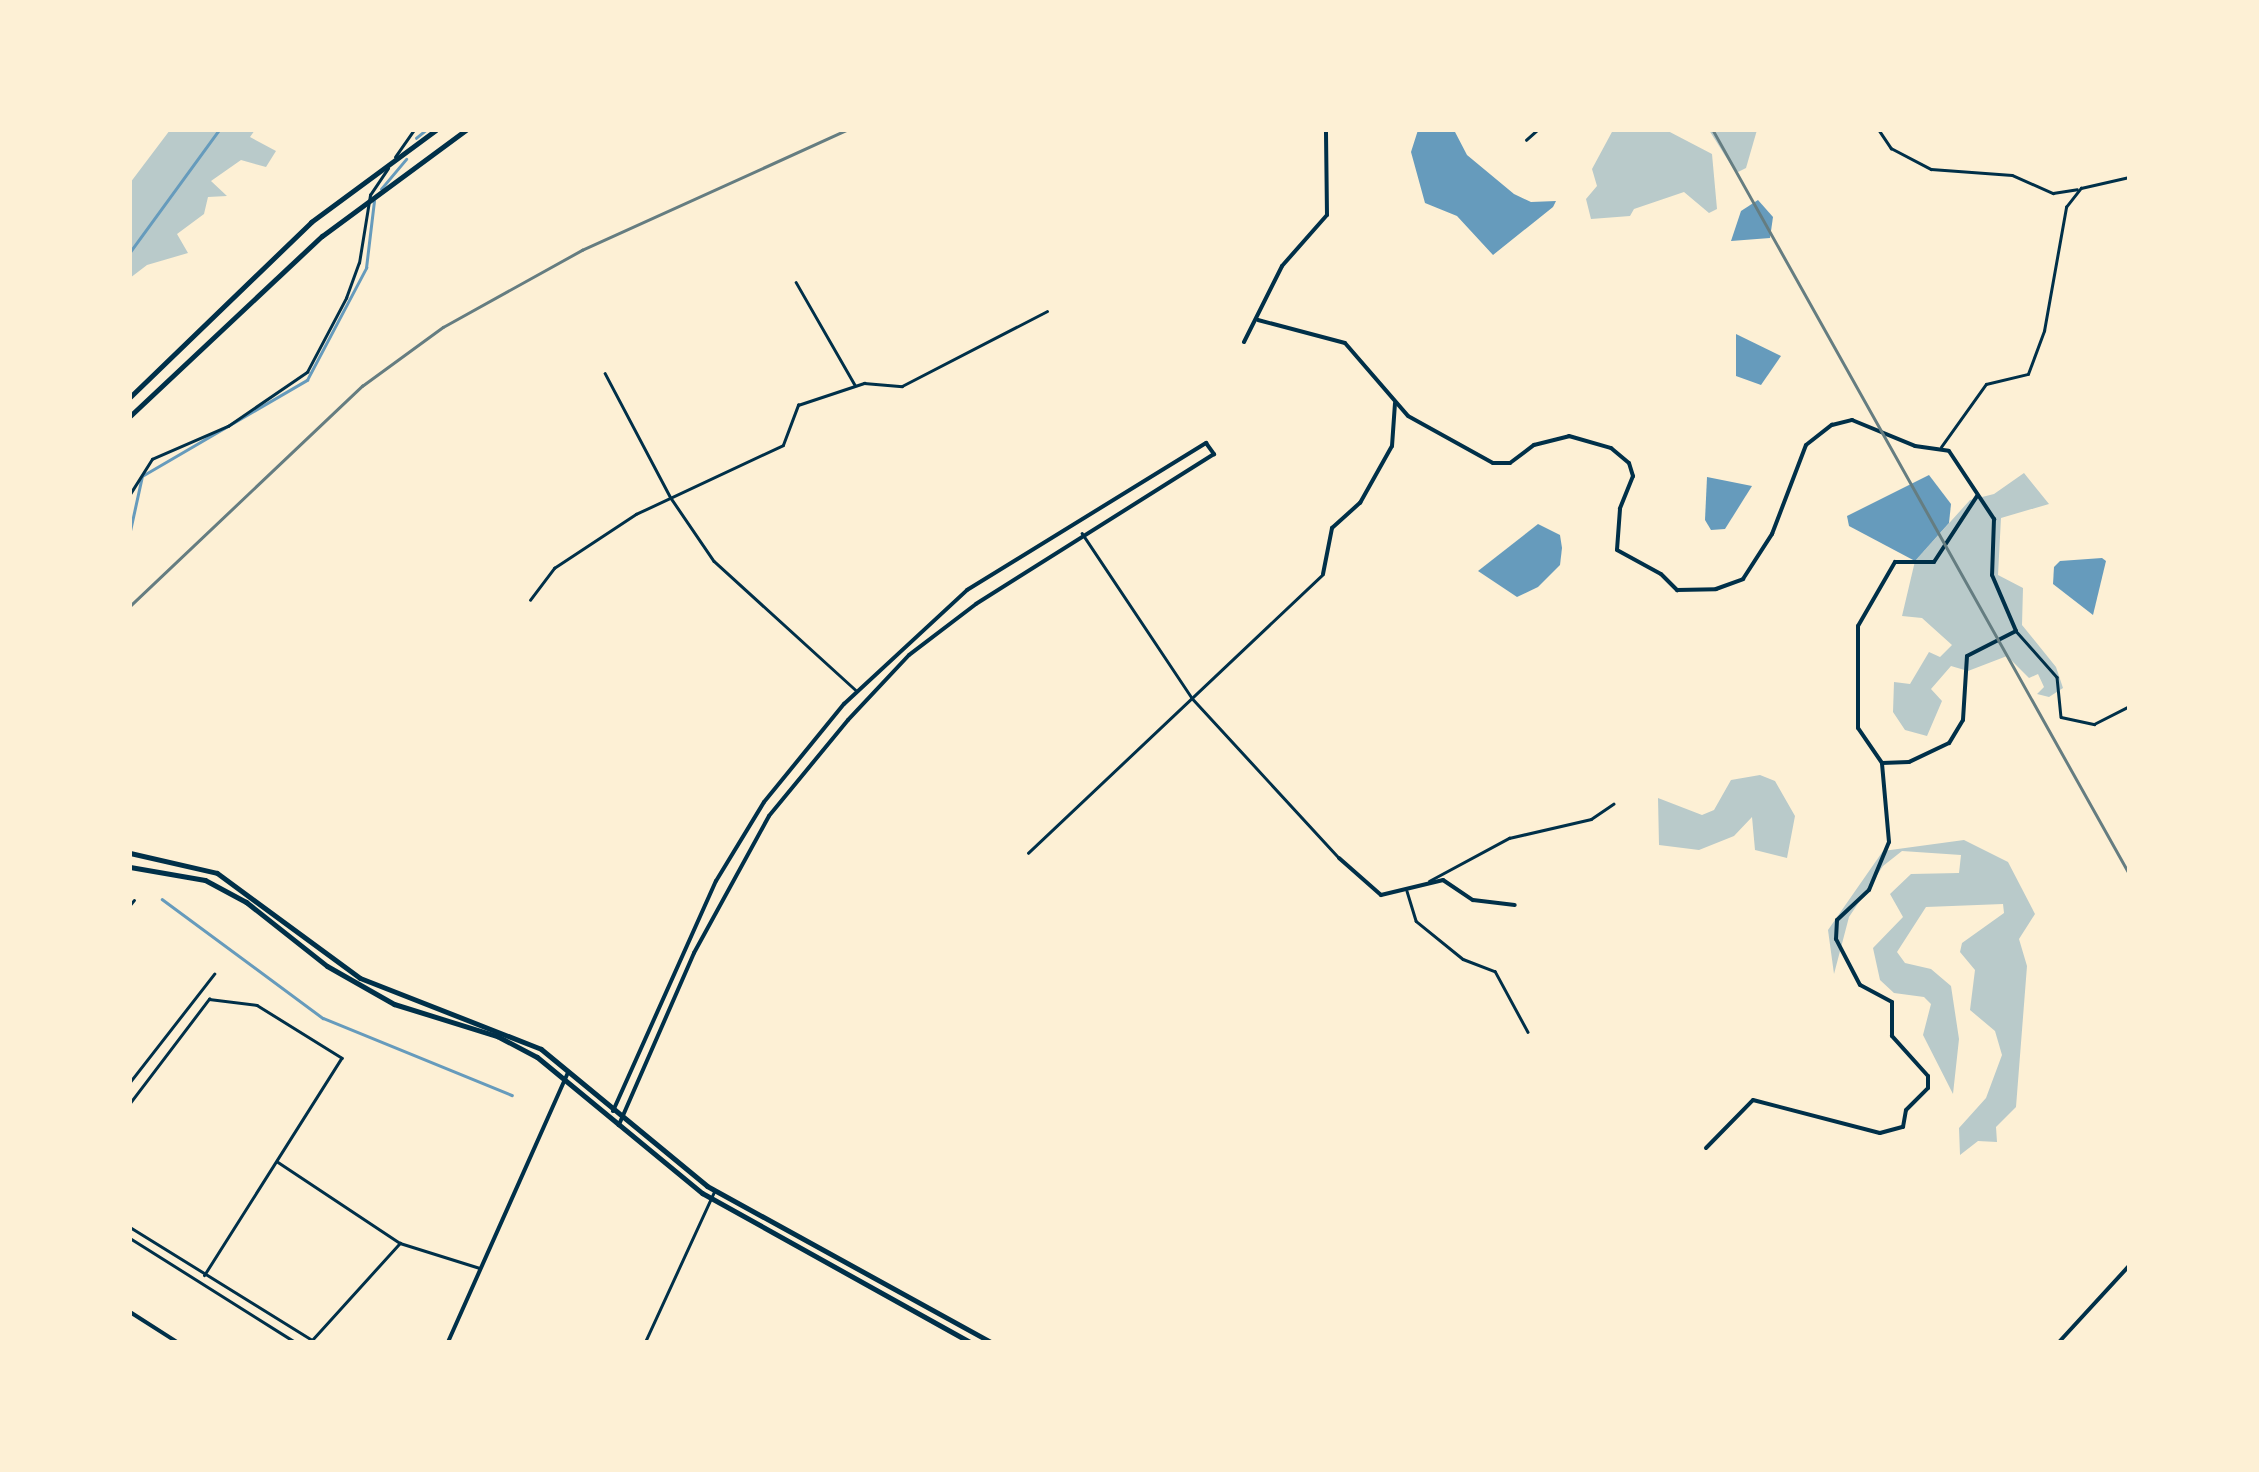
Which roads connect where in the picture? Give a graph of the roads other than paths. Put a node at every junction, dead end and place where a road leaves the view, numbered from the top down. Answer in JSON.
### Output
{"nodes":[{"id":1,"x":414,"y":130,"type":"edge"},
{"id":2,"x":436,"y":130,"type":"edge"},
{"id":3,"x":466,"y":130,"type":"edge"},
{"id":4,"x":1326,"y":130,"type":"edge"},
{"id":5,"x":1536,"y":130,"type":"edge"},
{"id":6,"x":1879,"y":130,"type":"edge"},
{"id":7,"x":1526,"y":140,"type":"dead end"},
{"id":8,"x":2129,"y":178,"type":"edge"},
{"id":9,"x":2081,"y":188,"type":"junction"},
{"id":10,"x":368,"y":202,"type":"junction"},
{"id":11,"x":796,"y":282,"type":"dead end"},
{"id":12,"x":1047,"y":311,"type":"dead end"},
{"id":13,"x":1258,"y":320,"type":"junction"},
{"id":14,"x":1244,"y":342,"type":"dead end"},
{"id":15,"x":605,"y":373,"type":"dead end"},
{"id":16,"x":856,"y":386,"type":"junction"},
{"id":17,"x":130,"y":398,"type":"edge"},
{"id":18,"x":1395,"y":403,"type":"junction"},
{"id":19,"x":130,"y":416,"type":"edge"},
{"id":20,"x":1940,"y":448,"type":"junction"},
{"id":21,"x":130,"y":494,"type":"edge"},
{"id":22,"x":1977,"y":496,"type":"junction"},
{"id":23,"x":671,"y":498,"type":"junction"},
{"id":24,"x":1082,"y":534,"type":"junction"},
{"id":25,"x":1323,"y":574,"type":"joint"},
{"id":26,"x":530,"y":600,"type":"dead end"},
{"id":27,"x":2016,"y":631,"type":"junction"},
{"id":28,"x":857,"y":690,"type":"junction"},
{"id":29,"x":1192,"y":698,"type":"junction"},
{"id":30,"x":2129,"y":706,"type":"edge"},
{"id":31,"x":1882,"y":763,"type":"junction"},
{"id":32,"x":1613,"y":804,"type":"dead end"},
{"id":33,"x":130,"y":853,"type":"edge"},
{"id":34,"x":1028,"y":854,"type":"dead end"},
{"id":35,"x":1339,"y":858,"type":"joint"},
{"id":36,"x":130,"y":867,"type":"edge"},
{"id":37,"x":1429,"y":881,"type":"junction"},
{"id":38,"x":1407,"y":890,"type":"junction"},
{"id":39,"x":134,"y":900,"type":"dead end"},
{"id":40,"x":130,"y":905,"type":"edge"},
{"id":41,"x":1515,"y":905,"type":"dead end"},
{"id":42,"x":214,"y":974,"type":"dead end"},
{"id":43,"x":1528,"y":1032,"type":"dead end"},
{"id":44,"x":130,"y":1064,"type":"edge"},
{"id":45,"x":570,"y":1070,"type":"junction"},
{"id":46,"x":139,"y":1071,"type":"junction"},
{"id":47,"x":565,"y":1078,"type":"junction"},
{"id":48,"x":130,"y":1082,"type":"edge"},
{"id":49,"x":130,"y":1103,"type":"edge"},
{"id":50,"x":614,"y":1108,"type":"junction"},
{"id":51,"x":622,"y":1116,"type":"junction"},
{"id":52,"x":610,"y":1117,"type":"junction"},
{"id":53,"x":619,"y":1125,"type":"junction"},
{"id":54,"x":1706,"y":1148,"type":"dead end"},
{"id":55,"x":277,"y":1161,"type":"junction"},
{"id":56,"x":714,"y":1190,"type":"junction"},
{"id":57,"x":711,"y":1199,"type":"junction"},
{"id":58,"x":130,"y":1227,"type":"edge"},
{"id":59,"x":130,"y":1238,"type":"edge"},
{"id":60,"x":400,"y":1243,"type":"junction"},
{"id":61,"x":2129,"y":1266,"type":"edge"},
{"id":62,"x":482,"y":1268,"type":"junction"},
{"id":63,"x":205,"y":1275,"type":"junction"},
{"id":64,"x":130,"y":1312,"type":"edge"},
{"id":65,"x":449,"y":1340,"type":"edge"},
{"id":66,"x":177,"y":1342,"type":"edge"},
{"id":67,"x":295,"y":1342,"type":"edge"},
{"id":68,"x":460,"y":1342,"type":"edge"},
{"id":69,"x":645,"y":1342,"type":"edge"},
{"id":70,"x":970,"y":1342,"type":"edge"},
{"id":71,"x":991,"y":1342,"type":"edge"},
{"id":72,"x":2059,"y":1342,"type":"edge"}],
"edges":[{"from":1,"to":10,"type":"street"},
{"from":2,"to":17,"type":"main road"},
{"from":3,"to":10,"type":"main road"},
{"from":4,"to":13,"type":"street"},
{"from":5,"to":7,"type":"street"},
{"from":6,"to":9,"type":"street"},
{"from":8,"to":9,"type":"street"},
{"from":9,"to":20,"type":"street"},
{"from":10,"to":19,"type":"main road"},
{"from":10,"to":21,"type":"street"},
{"from":11,"to":16,"type":"street"},
{"from":12,"to":16,"type":"street"},
{"from":13,"to":14,"type":"street"},
{"from":13,"to":18,"type":"street"},
{"from":15,"to":23,"type":"street"},
{"from":16,"to":23,"type":"street"},
{"from":18,"to":20,"type":"street"},
{"from":18,"to":25,"type":"street"},
{"from":20,"to":22,"type":"street"},
{"from":22,"to":27,"type":"street"},
{"from":22,"to":31,"type":"street"},
{"from":23,"to":26,"type":"street"},
{"from":23,"to":28,"type":"street"},
{"from":24,"to":28,"type":"street"},
{"from":24,"to":29,"type":"street"},
{"from":24,"to":51,"type":"street"},
{"from":25,"to":29,"type":"street"},
{"from":27,"to":30,"type":"street"},
{"from":27,"to":31,"type":"street"},
{"from":28,"to":50,"type":"street"},
{"from":29,"to":34,"type":"street"},
{"from":29,"to":35,"type":"street"},
{"from":31,"to":54,"type":"street"},
{"from":32,"to":37,"type":"street"},
{"from":33,"to":45,"type":"main road"},
{"from":35,"to":38,"type":"street"},
{"from":36,"to":47,"type":"main road"},
{"from":37,"to":38,"type":"street"},
{"from":37,"to":41,"type":"street"},
{"from":38,"to":43,"type":"street"},
{"from":39,"to":40,"type":"street"},
{"from":42,"to":46,"type":"street"},
{"from":44,"to":46,"type":"street"},
{"from":45,"to":47,"type":"street"},
{"from":45,"to":50,"type":"main road"},
{"from":46,"to":48,"type":"street"},
{"from":47,"to":52,"type":"main road"},
{"from":47,"to":62,"type":"street"},
{"from":49,"to":55,"type":"street"},
{"from":50,"to":51,"type":"main road"},
{"from":50,"to":52,"type":"street"},
{"from":51,"to":53,"type":"street"},
{"from":51,"to":56,"type":"main road"},
{"from":52,"to":53,"type":"main road"},
{"from":53,"to":57,"type":"main road"},
{"from":55,"to":60,"type":"street"},
{"from":55,"to":63,"type":"street"},
{"from":56,"to":57,"type":"street"},
{"from":56,"to":71,"type":"main road"},
{"from":57,"to":69,"type":"street"},
{"from":57,"to":70,"type":"main road"},
{"from":58,"to":63,"type":"street"},
{"from":59,"to":67,"type":"street"},
{"from":60,"to":62,"type":"street"},
{"from":60,"to":63,"type":"street"},
{"from":61,"to":72,"type":"street"},
{"from":62,"to":65,"type":"street"},
{"from":64,"to":66,"type":"street"},
{"from":65,"to":68,"type":"street"}]}
